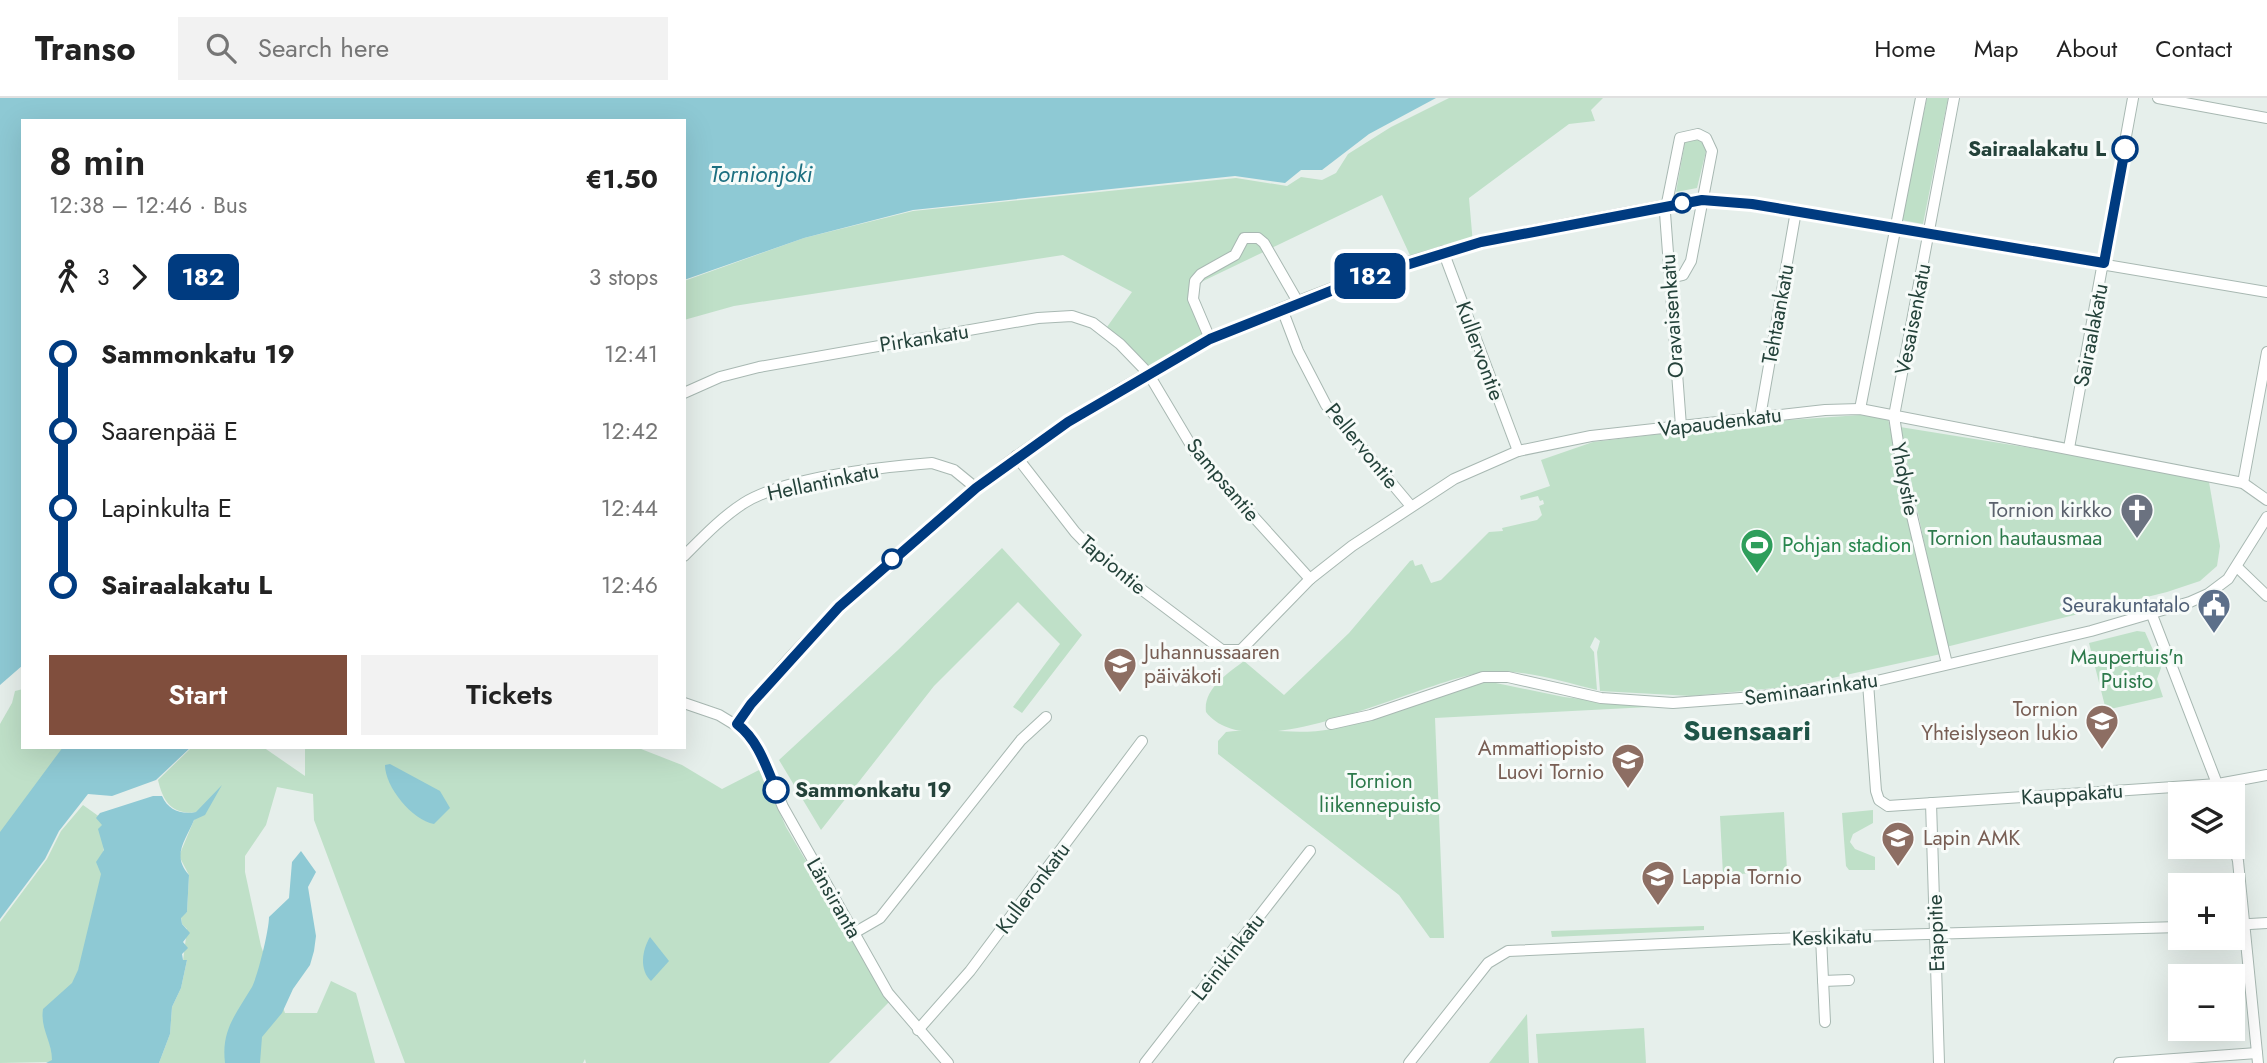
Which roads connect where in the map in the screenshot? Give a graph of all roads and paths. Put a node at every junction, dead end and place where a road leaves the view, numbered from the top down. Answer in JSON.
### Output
{"nodes":[{"id":1,"x":1921,"y":98,"type":"edge"},
{"id":2,"x":1954,"y":98,"type":"edge"},
{"id":3,"x":2133,"y":98,"type":"edge"},
{"id":4,"x":2158,"y":98,"type":"edge"},
{"id":5,"x":2267,"y":118,"type":"edge"},
{"id":6,"x":1702,"y":200,"type":"junction"},
{"id":7,"x":1666,"y":205,"type":"junction"},
{"id":8,"x":1796,"y":211,"type":"junction"},
{"id":9,"x":1896,"y":228,"type":"junction"},
{"id":10,"x":1929,"y":233,"type":"junction"},
{"id":11,"x":1443,"y":251,"type":"junction"},
{"id":12,"x":2104,"y":263,"type":"junction"},
{"id":13,"x":1670,"y":278,"type":"junction"},
{"id":14,"x":2267,"y":292,"type":"edge"},
{"id":15,"x":1298,"y":302,"type":"junction"},
{"id":16,"x":1282,"y":309,"type":"junction"},
{"id":17,"x":1210,"y":339,"type":"junction"},
{"id":18,"x":2267,"y":352,"type":"edge"},
{"id":19,"x":1148,"y":373,"type":"junction"},
{"id":20,"x":686,"y":392,"type":"edge"},
{"id":21,"x":1860,"y":409,"type":"junction"},
{"id":22,"x":1894,"y":416,"type":"junction"},
{"id":23,"x":1760,"y":417,"type":"junction"},
{"id":24,"x":1681,"y":426,"type":"junction"},
{"id":25,"x":2069,"y":448,"type":"junction"},
{"id":26,"x":1518,"y":452,"type":"junction"},
{"id":27,"x":1016,"y":456,"type":"junction"},
{"id":28,"x":2243,"y":483,"type":"junction"},
{"id":29,"x":976,"y":488,"type":"junction"},
{"id":30,"x":2267,"y":500,"type":"edge"},
{"id":31,"x":1410,"y":505,"type":"junction"},
{"id":32,"x":2267,"y":517,"type":"edge"},
{"id":33,"x":686,"y":554,"type":"edge"},
{"id":34,"x":2237,"y":567,"type":"junction"},
{"id":35,"x":1310,"y":579,"type":"junction"},
{"id":36,"x":2267,"y":596,"type":"edge"},
{"id":37,"x":2152,"y":615,"type":"junction"},
{"id":38,"x":1230,"y":652,"type":"joint"},
{"id":39,"x":1947,"y":664,"type":"junction"},
{"id":40,"x":1868,"y":683,"type":"junction"},
{"id":41,"x":686,"y":704,"type":"edge"},
{"id":42,"x":1046,"y":717,"type":"dead end"},
{"id":43,"x":737,"y":724,"type":"junction"},
{"id":44,"x":1331,"y":724,"type":"dead end"},
{"id":45,"x":1142,"y":741,"type":"dead end"},
{"id":46,"x":2267,"y":775,"type":"edge"},
{"id":47,"x":2217,"y":782,"type":"edge"},
{"id":48,"x":2244,"y":782,"type":"edge"},
{"id":49,"x":2168,"y":792,"type":"edge"},
{"id":50,"x":1931,"y":803,"type":"junction"},
{"id":51,"x":1310,"y":851,"type":"dead end"},
{"id":52,"x":2267,"y":923,"type":"edge"},
{"id":53,"x":2245,"y":925,"type":"edge"},
{"id":54,"x":2168,"y":927,"type":"edge"},
{"id":55,"x":854,"y":933,"type":"junction"},
{"id":56,"x":1936,"y":934,"type":"junction"},
{"id":57,"x":1821,"y":937,"type":"junction"},
{"id":58,"x":2243,"y":950,"type":"edge"},
{"id":59,"x":1849,"y":980,"type":"dead end"},
{"id":60,"x":1823,"y":981,"type":"junction"},
{"id":61,"x":1825,"y":1022,"type":"dead end"},
{"id":62,"x":918,"y":1030,"type":"junction"},
{"id":63,"x":2258,"y":1058,"type":"edge"},
{"id":64,"x":948,"y":1063,"type":"edge"},
{"id":65,"x":1145,"y":1063,"type":"edge"},
{"id":66,"x":1409,"y":1063,"type":"edge"},
{"id":67,"x":1939,"y":1063,"type":"edge"},
{"id":68,"x":2119,"y":1063,"type":"edge"}],
"edges":[{"from":1,"to":9,"type":"street","name":"Vesaisenkatu"},
{"from":2,"to":10,"type":"street","name":"Vesaisenkatu"},
{"from":3,"to":12,"type":"street","name":"Sairaalakatu"},
{"from":4,"to":5,"type":"street"},
{"from":6,"to":7,"type":"street"},
{"from":6,"to":7,"type":"street","name":"Oravaisenkatu"},
{"from":6,"to":8,"type":"street"},
{"from":6,"to":13,"type":"street"},
{"from":7,"to":11,"type":"street"},
{"from":7,"to":13,"type":"street","name":"Oravaisenkatu"},
{"from":8,"to":9,"type":"street"},
{"from":8,"to":23,"type":"street","name":"Tehtaankatu"},
{"from":9,"to":10,"type":"street"},
{"from":9,"to":21,"type":"street","name":"Vesaisenkatu"},
{"from":10,"to":12,"type":"street"},
{"from":10,"to":22,"type":"street","name":"Vesaisenkatu"},
{"from":11,"to":15,"type":"street"},
{"from":11,"to":26,"type":"street","name":"Kullervontie"},
{"from":12,"to":14,"type":"street"},
{"from":12,"to":25,"type":"street","name":"Sairaalakatu"},
{"from":13,"to":24,"type":"street","name":"Oravaisenkatu"},
{"from":15,"to":16,"type":"street"},
{"from":15,"to":17,"type":"street"},
{"from":16,"to":17,"type":"street"},
{"from":16,"to":31,"type":"street","name":"Pellervontie"},
{"from":17,"to":19,"type":"street"},
{"from":18,"to":28,"type":"street"},
{"from":19,"to":20,"type":"street","name":"Pirkankatu"},
{"from":19,"to":27,"type":"street"},
{"from":19,"to":35,"type":"street","name":"Sampsantie"},
{"from":21,"to":22,"type":"street","name":"Vapaudenkatu"},
{"from":21,"to":23,"type":"street","name":"Vapaudenkatu"},
{"from":22,"to":25,"type":"street","name":"Vapaudenkatu"},
{"from":22,"to":39,"type":"street","name":"Yhdystie"},
{"from":23,"to":24,"type":"street","name":"Vapaudenkatu"},
{"from":24,"to":26,"type":"street","name":"Vapaudenkatu"},
{"from":25,"to":28,"type":"street","name":"Vapaudenkatu"},
{"from":26,"to":31,"type":"street","name":"Vapaudenkatu"},
{"from":27,"to":29,"type":"street"},
{"from":27,"to":38,"type":"street","name":"Tapiontie"},
{"from":28,"to":30,"type":"street","name":"Vapaudenkatu"},
{"from":29,"to":33,"type":"street","name":"Hellantinkatu"},
{"from":29,"to":43,"type":"street"},
{"from":31,"to":35,"type":"street","name":"Vapaudenkatu"},
{"from":32,"to":34,"type":"street","name":"Seminaarinkatu"},
{"from":34,"to":36,"type":"street"},
{"from":34,"to":37,"type":"street","name":"Seminaarinkatu"},
{"from":35,"to":38,"type":"street","name":"Vapaudenkatu"},
{"from":37,"to":39,"type":"street","name":"Seminaarinkatu"},
{"from":37,"to":47,"type":"street"},
{"from":39,"to":40,"type":"street","name":"Seminaarinkatu"},
{"from":40,"to":44,"type":"street","name":"Seminaarinkatu"},
{"from":40,"to":50,"type":"street","name":"Kauppakatu"},
{"from":41,"to":43,"type":"street"},
{"from":42,"to":55,"type":"street"},
{"from":43,"to":55,"type":"street","name":"Länsiranta"},
{"from":45,"to":62,"type":"street","name":"Kulleronkatu"},
{"from":46,"to":48,"type":"street","name":"Kauppakatu"},
{"from":49,"to":50,"type":"street","name":"Kauppakatu"},
{"from":50,"to":56,"type":"street","name":"Etappitie"},
{"from":51,"to":65,"type":"street","name":"Leinikinkatu"},
{"from":52,"to":53,"type":"street"},
{"from":54,"to":56,"type":"street","name":"Keskikatu"},
{"from":55,"to":62,"type":"street","name":"Länsiranta"},
{"from":56,"to":57,"type":"street","name":"Keskikatu"},
{"from":56,"to":67,"type":"street","name":"Etappitie"},
{"from":57,"to":60,"type":"street"},
{"from":57,"to":66,"type":"street","name":"Keskikatu"},
{"from":58,"to":63,"type":"street"},
{"from":59,"to":60,"type":"street"},
{"from":60,"to":61,"type":"street"},
{"from":62,"to":64,"type":"street","name":"Länsiranta"},
{"from":63,"to":68,"type":"street"}]}
